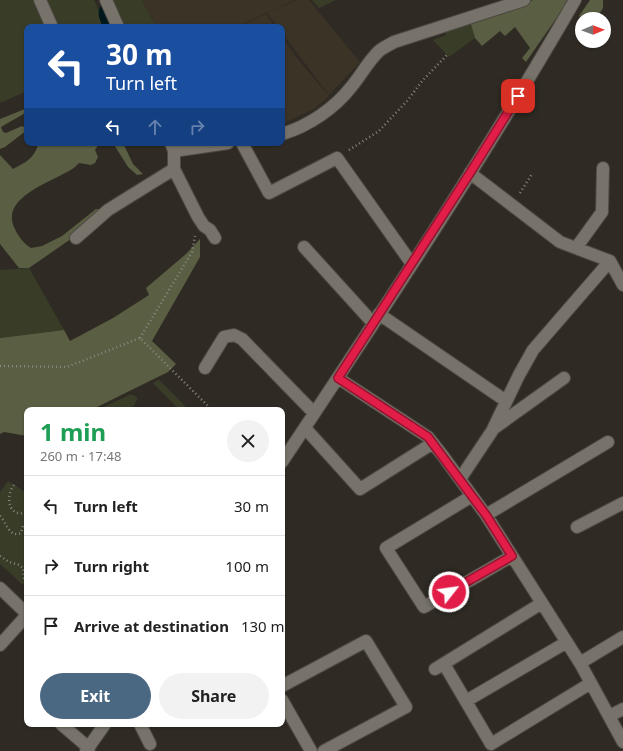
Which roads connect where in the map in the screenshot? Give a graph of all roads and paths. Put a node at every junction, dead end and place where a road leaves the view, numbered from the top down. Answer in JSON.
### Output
{"nodes":[{"id":1,"x":40,"y":0,"type":"edge"},
{"id":2,"x":106,"y":0,"type":"edge"},
{"id":3,"x":524,"y":0,"type":"edge"},
{"id":4,"x":575,"y":0,"type":"edge"},
{"id":5,"x":51,"y":24,"type":"edge"},
{"id":6,"x":117,"y":24,"type":"edge"},
{"id":7,"x":447,"y":55,"type":"dead end"},
{"id":8,"x":285,"y":133,"type":"edge"},
{"id":9,"x":186,"y":146,"type":"edge"},
{"id":10,"x":244,"y":146,"type":"edge"},
{"id":11,"x":172,"y":147,"type":"edge"},
{"id":12,"x":336,"y":158,"type":"junction"},
{"id":13,"x":603,"y":168,"type":"dead end"},
{"id":14,"x":174,"y":169,"type":"junction"},
{"id":15,"x":470,"y":173,"type":"junction"},
{"id":16,"x":532,"y":174,"type":"dead end"},
{"id":17,"x":512,"y":205,"type":"junction"},
{"id":18,"x":198,"y":217,"type":"junction"},
{"id":19,"x":76,"y":238,"type":"dead end"},
{"id":20,"x":215,"y":238,"type":"dead end"},
{"id":21,"x":304,"y":247,"type":"dead end"},
{"id":22,"x":576,"y":248,"type":"junction"},
{"id":23,"x":610,"y":261,"type":"junction"},
{"id":24,"x":412,"y":264,"type":"junction"},
{"id":25,"x":622,"y":280,"type":"edge"},
{"id":26,"x":376,"y":318,"type":"junction"},
{"id":27,"x":140,"y":338,"type":"junction"},
{"id":28,"x":0,"y":366,"type":"edge"},
{"id":29,"x":205,"y":368,"type":"dead end"},
{"id":30,"x":338,"y":378,"type":"junction"},
{"id":31,"x":564,"y":378,"type":"dead end"},
{"id":32,"x":506,"y":401,"type":"junction"},
{"id":33,"x":209,"y":407,"type":"edge"},
{"id":34,"x":314,"y":413,"type":"junction"},
{"id":35,"x":305,"y":428,"type":"junction"},
{"id":36,"x":492,"y":430,"type":"junction"},
{"id":37,"x":608,"y":442,"type":"dead end"},
{"id":38,"x":433,"y":443,"type":"junction"},
{"id":39,"x":285,"y":458,"type":"edge"},
{"id":40,"x":460,"y":479,"type":"junction"},
{"id":41,"x":14,"y":485,"type":"dead end"},
{"id":42,"x":472,"y":496,"type":"junction"},
{"id":43,"x":623,"y":503,"type":"edge"},
{"id":44,"x":24,"y":513,"type":"edge"},
{"id":45,"x":486,"y":515,"type":"junction"},
{"id":46,"x":0,"y":516,"type":"edge"},
{"id":47,"x":24,"y":526,"type":"edge"},
{"id":48,"x":577,"y":526,"type":"dead end"},
{"id":49,"x":0,"y":556,"type":"edge"},
{"id":50,"x":512,"y":556,"type":"junction"},
{"id":51,"x":24,"y":578,"type":"edge"},
{"id":52,"x":1,"y":592,"type":"edge"},
{"id":53,"x":542,"y":603,"type":"junction"},
{"id":54,"x":24,"y":612,"type":"edge"},
{"id":55,"x":24,"y":618,"type":"edge"},
{"id":56,"x":623,"y":637,"type":"edge"},
{"id":57,"x":567,"y":642,"type":"junction"},
{"id":58,"x":0,"y":645,"type":"edge"},
{"id":59,"x":580,"y":663,"type":"junction"},
{"id":60,"x":591,"y":683,"type":"junction"},
{"id":61,"x":285,"y":684,"type":"edge"},
{"id":62,"x":466,"y":701,"type":"junction"},
{"id":63,"x":285,"y":705,"type":"edge"},
{"id":64,"x":623,"y":709,"type":"edge"},
{"id":65,"x":609,"y":716,"type":"junction"},
{"id":66,"x":64,"y":727,"type":"edge"},
{"id":67,"x":103,"y":727,"type":"edge"},
{"id":68,"x":142,"y":727,"type":"edge"},
{"id":69,"x":623,"y":742,"type":"edge"},
{"id":70,"x":150,"y":744,"type":"dead end"},
{"id":71,"x":88,"y":749,"type":"edge"},
{"id":72,"x":311,"y":751,"type":"edge"},
{"id":73,"x":324,"y":751,"type":"edge"}],
"edges":[{"from":1,"to":5,"type":"street"},
{"from":2,"to":6,"type":"street"},
{"from":3,"to":8,"type":"street"},
{"from":4,"to":15,"type":"street"},
{"from":7,"to":12,"type":"path"},
{"from":9,"to":11,"type":"street"},
{"from":10,"to":12,"type":"street"},
{"from":11,"to":14,"type":"street"},
{"from":12,"to":24,"type":"street"},
{"from":13,"to":22,"type":"street"},
{"from":14,"to":18,"type":"street"},
{"from":14,"to":19,"type":"street"},
{"from":15,"to":17,"type":"street"},
{"from":15,"to":24,"type":"street"},
{"from":16,"to":17,"type":"path"},
{"from":17,"to":22,"type":"street"},
{"from":18,"to":20,"type":"street"},
{"from":18,"to":27,"type":"path"},
{"from":21,"to":26,"type":"street"},
{"from":22,"to":23,"type":"street"},
{"from":23,"to":25,"type":"street"},
{"from":23,"to":32,"type":"street"},
{"from":24,"to":26,"type":"street"},
{"from":26,"to":30,"type":"street"},
{"from":26,"to":32,"type":"street"},
{"from":27,"to":28,"type":"path"},
{"from":27,"to":33,"type":"path"},
{"from":29,"to":34,"type":"street"},
{"from":30,"to":34,"type":"street"},
{"from":30,"to":38,"type":"street"},
{"from":31,"to":36,"type":"street"},
{"from":32,"to":36,"type":"street"},
{"from":34,"to":35,"type":"street"},
{"from":35,"to":38,"type":"street"},
{"from":35,"to":39,"type":"street"},
{"from":36,"to":40,"type":"street"},
{"from":37,"to":45,"type":"street"},
{"from":38,"to":40,"type":"street"},
{"from":40,"to":42,"type":"street"},
{"from":41,"to":44,"type":"path"},
{"from":42,"to":45,"type":"street"},
{"from":42,"to":50,"type":"street"},
{"from":43,"to":48,"type":"street"},
{"from":45,"to":50,"type":"street"},
{"from":46,"to":47,"type":"path"},
{"from":49,"to":51,"type":"path"},
{"from":50,"to":53,"type":"street"},
{"from":52,"to":54,"type":"street"},
{"from":53,"to":57,"type":"street"},
{"from":53,"to":62,"type":"street"},
{"from":55,"to":58,"type":"street"},
{"from":56,"to":59,"type":"street"},
{"from":57,"to":59,"type":"street"},
{"from":57,"to":62,"type":"street"},
{"from":59,"to":60,"type":"street"},
{"from":60,"to":62,"type":"street"},
{"from":60,"to":65,"type":"street"},
{"from":61,"to":73,"type":"street"},
{"from":63,"to":72,"type":"street"},
{"from":64,"to":65,"type":"street"},
{"from":65,"to":69,"type":"street"},
{"from":66,"to":71,"type":"street"},
{"from":67,"to":71,"type":"street"},
{"from":68,"to":70,"type":"street"}]}
